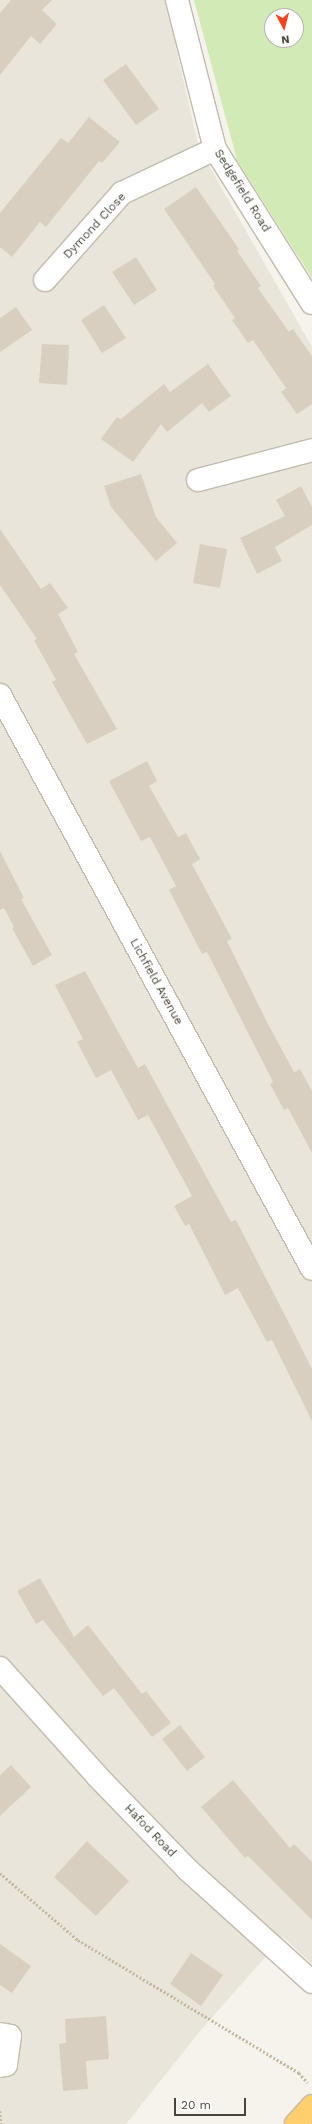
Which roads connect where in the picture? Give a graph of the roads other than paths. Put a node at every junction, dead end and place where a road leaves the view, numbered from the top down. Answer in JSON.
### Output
{"nodes":[{"id":1,"x":177,"y":0,"type":"edge"},
{"id":2,"x":215,"y":149,"type":"junction"},
{"id":3,"x":45,"y":280,"type":"dead end"},
{"id":4,"x":312,"y":303,"type":"edge"},
{"id":5,"x":312,"y":450,"type":"edge"},
{"id":6,"x":198,"y":480,"type":"dead end"},
{"id":7,"x":0,"y":695,"type":"edge"},
{"id":8,"x":312,"y":1269,"type":"edge"},
{"id":9,"x":0,"y":1668,"type":"edge"},
{"id":10,"x":312,"y":1982,"type":"edge"},
{"id":11,"x":0,"y":2034,"type":"edge"},
{"id":12,"x":0,"y":2066,"type":"edge"},
{"id":13,"x":312,"y":2106,"type":"edge"},
{"id":14,"x":296,"y":2124,"type":"edge"}],
"edges":[{"from":1,"to":2,"type":"street","name":"Sedgefield Road"},
{"from":2,"to":3,"type":"street","name":"Dymond Close"},
{"from":2,"to":4,"type":"street","name":"Sedgefield Road"},
{"from":5,"to":6,"type":"street"},
{"from":7,"to":8,"type":"street","name":"Lichfield Avenue"},
{"from":9,"to":10,"type":"street","name":"Hafod Road"},
{"from":11,"to":12,"type":"street"},
{"from":13,"to":14,"type":"highway"}]}
